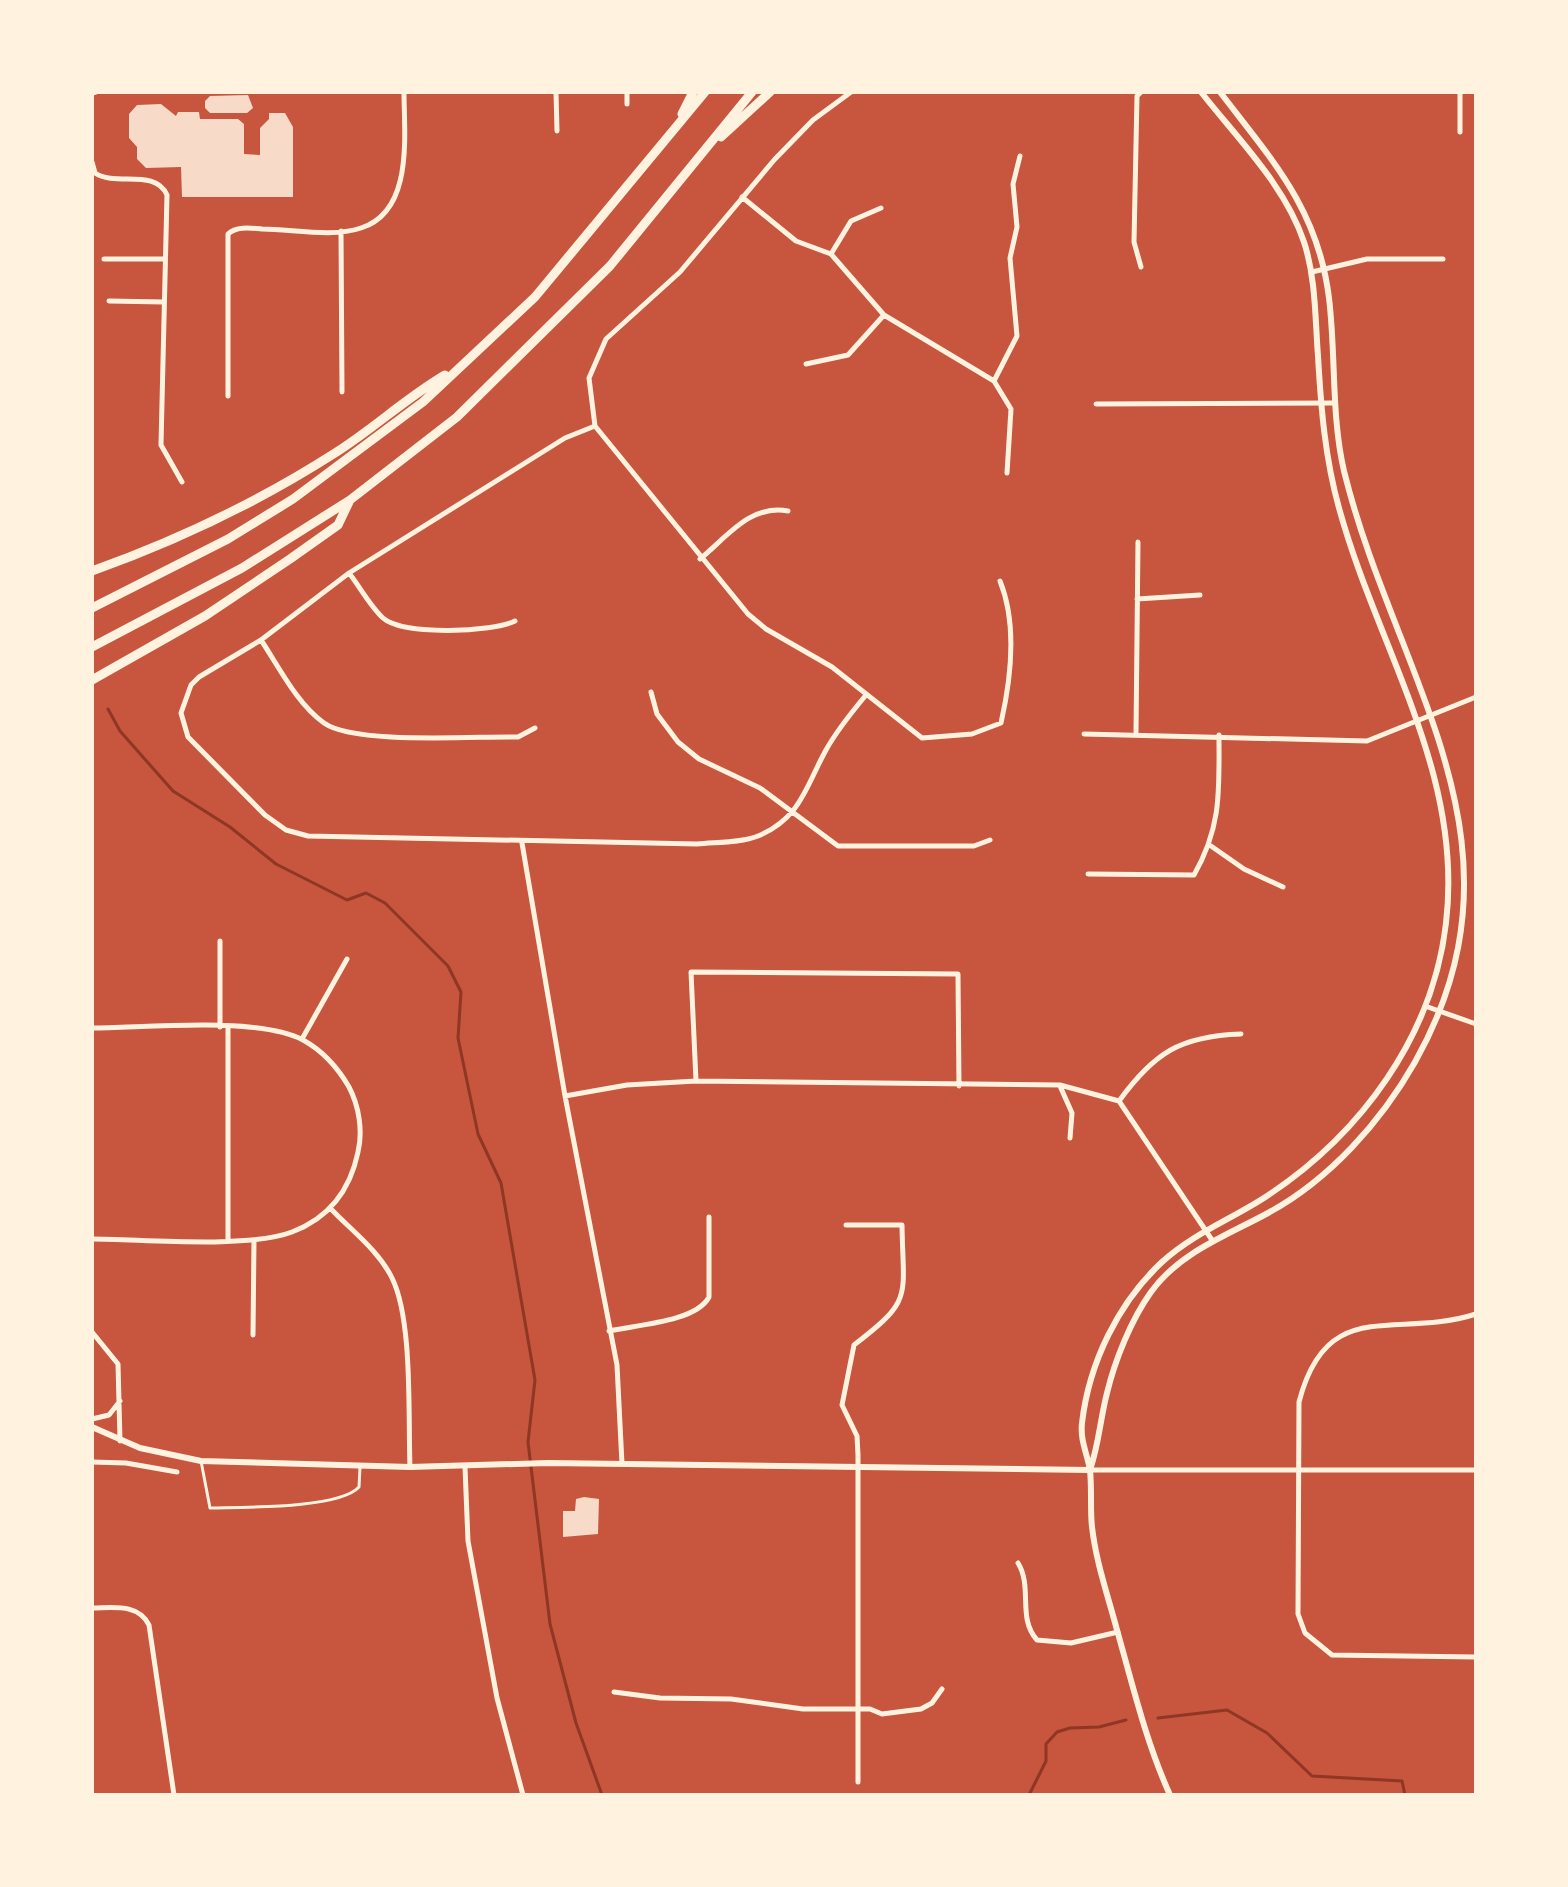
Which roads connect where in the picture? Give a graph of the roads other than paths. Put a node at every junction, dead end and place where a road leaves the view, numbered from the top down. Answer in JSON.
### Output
{"nodes":[{"id":1,"x":404,"y":92,"type":"edge"},
{"id":2,"x":556,"y":92,"type":"edge"},
{"id":3,"x":627,"y":92,"type":"edge"},
{"id":4,"x":693,"y":92,"type":"edge"},
{"id":5,"x":705,"y":92,"type":"edge"},
{"id":6,"x":752,"y":92,"type":"edge"},
{"id":7,"x":770,"y":92,"type":"edge"},
{"id":8,"x":851,"y":92,"type":"edge"},
{"id":9,"x":1141,"y":92,"type":"edge"},
{"id":10,"x":1201,"y":92,"type":"edge"},
{"id":11,"x":1220,"y":92,"type":"edge"},
{"id":12,"x":1460,"y":92,"type":"edge"},
{"id":13,"x":627,"y":104,"type":"dead end"},
{"id":14,"x":557,"y":131,"type":"dead end"},
{"id":15,"x":673,"y":131,"type":"junction"},
{"id":16,"x":1460,"y":132,"type":"dead end"},
{"id":17,"x":706,"y":149,"type":"junction"},
{"id":18,"x":1020,"y":156,"type":"dead end"},
{"id":19,"x":92,"y":162,"type":"edge"},
{"id":20,"x":742,"y":197,"type":"junction"},
{"id":21,"x":881,"y":208,"type":"dead end"},
{"id":22,"x":341,"y":231,"type":"junction"},
{"id":23,"x":831,"y":254,"type":"junction"},
{"id":24,"x":104,"y":259,"type":"dead end"},
{"id":25,"x":165,"y":259,"type":"junction"},
{"id":26,"x":1443,"y":259,"type":"dead end"},
{"id":27,"x":1141,"y":267,"type":"dead end"},
{"id":28,"x":1325,"y":268,"type":"junction"},
{"id":29,"x":1312,"y":272,"type":"junction"},
{"id":30,"x":109,"y":301,"type":"dead end"},
{"id":31,"x":164,"y":302,"type":"junction"},
{"id":32,"x":884,"y":315,"type":"junction"},
{"id":33,"x":806,"y":364,"type":"dead end"},
{"id":34,"x":455,"y":370,"type":"junction"},
{"id":35,"x":994,"y":381,"type":"junction"},
{"id":36,"x":342,"y":392,"type":"dead end"},
{"id":37,"x":228,"y":396,"type":"dead end"},
{"id":38,"x":1335,"y":403,"type":"junction"},
{"id":39,"x":1096,"y":404,"type":"dead end"},
{"id":40,"x":1321,"y":404,"type":"junction"},
{"id":41,"x":595,"y":426,"type":"junction"},
{"id":42,"x":1007,"y":473,"type":"dead end"},
{"id":43,"x":182,"y":482,"type":"dead end"},
{"id":44,"x":350,"y":500,"type":"junction"},
{"id":45,"x":788,"y":511,"type":"dead end"},
{"id":46,"x":1138,"y":542,"type":"dead end"},
{"id":47,"x":700,"y":559,"type":"junction"},
{"id":48,"x":92,"y":571,"type":"edge"},
{"id":49,"x":349,"y":573,"type":"junction"},
{"id":50,"x":1000,"y":581,"type":"dead end"},
{"id":51,"x":1200,"y":595,"type":"dead end"},
{"id":52,"x":1137,"y":599,"type":"junction"},
{"id":53,"x":92,"y":608,"type":"edge"},
{"id":54,"x":515,"y":621,"type":"dead end"},
{"id":55,"x":261,"y":640,"type":"junction"},
{"id":56,"x":92,"y":647,"type":"edge"},
{"id":57,"x":92,"y":680,"type":"edge"},
{"id":58,"x":651,"y":692,"type":"dead end"},
{"id":59,"x":866,"y":695,"type":"junction"},
{"id":60,"x":1476,"y":697,"type":"edge"},
{"id":61,"x":1433,"y":715,"type":"junction"},
{"id":62,"x":1418,"y":722,"type":"junction"},
{"id":63,"x":535,"y":728,"type":"dead end"},
{"id":64,"x":1136,"y":732,"type":"junction"},
{"id":65,"x":1084,"y":734,"type":"dead end"},
{"id":66,"x":1219,"y":735,"type":"junction"},
{"id":67,"x":793,"y":813,"type":"junction"},
{"id":68,"x":990,"y":840,"type":"dead end"},
{"id":69,"x":522,"y":843,"type":"junction"},
{"id":70,"x":1211,"y":846,"type":"junction"},
{"id":71,"x":1088,"y":874,"type":"dead end"},
{"id":72,"x":1283,"y":887,"type":"dead end"},
{"id":73,"x":220,"y":941,"type":"dead end"},
{"id":74,"x":347,"y":959,"type":"dead end"},
{"id":75,"x":1425,"y":1006,"type":"junction"},
{"id":76,"x":1438,"y":1010,"type":"junction"},
{"id":77,"x":1476,"y":1024,"type":"edge"},
{"id":78,"x":220,"y":1027,"type":"junction"},
{"id":79,"x":228,"y":1027,"type":"junction"},
{"id":80,"x":92,"y":1028,"type":"edge"},
{"id":81,"x":1241,"y":1034,"type":"dead end"},
{"id":82,"x":302,"y":1039,"type":"junction"},
{"id":83,"x":696,"y":1081,"type":"junction"},
{"id":84,"x":1060,"y":1085,"type":"junction"},
{"id":85,"x":959,"y":1086,"type":"junction"},
{"id":86,"x":565,"y":1096,"type":"junction"},
{"id":87,"x":1119,"y":1101,"type":"junction"},
{"id":88,"x":1070,"y":1138,"type":"dead end"},
{"id":89,"x":331,"y":1209,"type":"junction"},
{"id":90,"x":709,"y":1217,"type":"dead end"},
{"id":91,"x":846,"y":1225,"type":"dead end"},
{"id":92,"x":1206,"y":1228,"type":"junction"},
{"id":93,"x":92,"y":1239,"type":"edge"},
{"id":94,"x":228,"y":1240,"type":"junction"},
{"id":95,"x":254,"y":1240,"type":"junction"},
{"id":96,"x":1212,"y":1240,"type":"junction"},
{"id":97,"x":1476,"y":1314,"type":"edge"},
{"id":98,"x":609,"y":1331,"type":"junction"},
{"id":99,"x":92,"y":1332,"type":"edge"},
{"id":100,"x":253,"y":1335,"type":"dead end"},
{"id":101,"x":121,"y":1400,"type":"junction"},
{"id":102,"x":92,"y":1419,"type":"edge"},
{"id":103,"x":92,"y":1427,"type":"edge"},
{"id":104,"x":120,"y":1441,"type":"junction"},
{"id":105,"x":201,"y":1461,"type":"junction"},
{"id":106,"x":92,"y":1462,"type":"edge"},
{"id":107,"x":622,"y":1464,"type":"junction"},
{"id":108,"x":360,"y":1465,"type":"junction"},
{"id":109,"x":410,"y":1467,"type":"junction"},
{"id":110,"x":465,"y":1467,"type":"junction"},
{"id":111,"x":858,"y":1467,"type":"junction"},
{"id":112,"x":1090,"y":1470,"type":"junction"},
{"id":113,"x":1300,"y":1470,"type":"junction"},
{"id":114,"x":1476,"y":1470,"type":"edge"},
{"id":115,"x":177,"y":1472,"type":"dead end"},
{"id":116,"x":1018,"y":1563,"type":"dead end"},
{"id":117,"x":92,"y":1608,"type":"edge"},
{"id":118,"x":1118,"y":1632,"type":"junction"},
{"id":119,"x":1476,"y":1657,"type":"edge"},
{"id":120,"x":942,"y":1689,"type":"dead end"},
{"id":121,"x":614,"y":1692,"type":"dead end"},
{"id":122,"x":857,"y":1710,"type":"junction"},
{"id":123,"x":858,"y":1782,"type":"dead end"},
{"id":124,"x":174,"y":1795,"type":"edge"},
{"id":125,"x":523,"y":1795,"type":"edge"},
{"id":126,"x":1170,"y":1795,"type":"edge"}],
"edges":[{"from":1,"to":22,"type":"street"},
{"from":2,"to":14,"type":"street"},
{"from":3,"to":13,"type":"street"},
{"from":4,"to":15,"type":"highway"},
{"from":5,"to":15,"type":"highway"},
{"from":6,"to":17,"type":"highway"},
{"from":7,"to":17,"type":"highway"},
{"from":8,"to":20,"type":"street"},
{"from":9,"to":27,"type":"street"},
{"from":10,"to":29,"type":"street"},
{"from":11,"to":28,"type":"street"},
{"from":12,"to":16,"type":"street"},
{"from":15,"to":34,"type":"highway"},
{"from":17,"to":44,"type":"highway"},
{"from":18,"to":35,"type":"street"},
{"from":19,"to":25,"type":"street"},
{"from":20,"to":23,"type":"street"},
{"from":20,"to":41,"type":"street"},
{"from":21,"to":23,"type":"street"},
{"from":22,"to":36,"type":"street"},
{"from":22,"to":37,"type":"street"},
{"from":23,"to":32,"type":"street"},
{"from":24,"to":25,"type":"street"},
{"from":25,"to":31,"type":"street"},
{"from":26,"to":28,"type":"street"},
{"from":28,"to":29,"type":"street"},
{"from":28,"to":38,"type":"street"},
{"from":29,"to":40,"type":"street"},
{"from":30,"to":31,"type":"street"},
{"from":31,"to":43,"type":"street"},
{"from":32,"to":33,"type":"street"},
{"from":32,"to":35,"type":"street"},
{"from":34,"to":48,"type":"highway"},
{"from":34,"to":53,"type":"highway"},
{"from":35,"to":42,"type":"street"},
{"from":38,"to":40,"type":"street"},
{"from":38,"to":61,"type":"street"},
{"from":39,"to":40,"type":"street"},
{"from":40,"to":62,"type":"street"},
{"from":41,"to":47,"type":"street"},
{"from":41,"to":49,"type":"street"},
{"from":44,"to":56,"type":"highway"},
{"from":44,"to":57,"type":"highway"},
{"from":45,"to":47,"type":"street"},
{"from":46,"to":52,"type":"street"},
{"from":47,"to":59,"type":"street"},
{"from":49,"to":54,"type":"street"},
{"from":49,"to":55,"type":"street"},
{"from":50,"to":59,"type":"street"},
{"from":51,"to":52,"type":"street"},
{"from":52,"to":64,"type":"street"},
{"from":55,"to":63,"type":"street"},
{"from":55,"to":69,"type":"street"},
{"from":58,"to":67,"type":"street"},
{"from":59,"to":67,"type":"street"},
{"from":60,"to":61,"type":"street"},
{"from":61,"to":62,"type":"street"},
{"from":61,"to":76,"type":"street"},
{"from":62,"to":66,"type":"street"},
{"from":62,"to":75,"type":"street"},
{"from":64,"to":65,"type":"street"},
{"from":64,"to":66,"type":"street"},
{"from":66,"to":70,"type":"street"},
{"from":67,"to":68,"type":"street"},
{"from":67,"to":69,"type":"street"},
{"from":69,"to":86,"type":"street"},
{"from":70,"to":71,"type":"street"},
{"from":70,"to":72,"type":"street"},
{"from":73,"to":78,"type":"street"},
{"from":74,"to":82,"type":"street"},
{"from":75,"to":76,"type":"street"},
{"from":75,"to":92,"type":"street"},
{"from":76,"to":77,"type":"street"},
{"from":76,"to":96,"type":"street"},
{"from":78,"to":79,"type":"street"},
{"from":78,"to":80,"type":"street"},
{"from":79,"to":82,"type":"street"},
{"from":79,"to":94,"type":"street"},
{"from":81,"to":87,"type":"street"},
{"from":82,"to":89,"type":"street"},
{"from":83,"to":85,"type":"street"},
{"from":83,"to":85,"type":"street"},
{"from":83,"to":86,"type":"street"},
{"from":84,"to":85,"type":"street"},
{"from":84,"to":87,"type":"street"},
{"from":84,"to":88,"type":"street"},
{"from":86,"to":98,"type":"street"},
{"from":87,"to":92,"type":"street"},
{"from":89,"to":95,"type":"street"},
{"from":89,"to":109,"type":"street"},
{"from":90,"to":98,"type":"street"},
{"from":91,"to":111,"type":"street"},
{"from":92,"to":96,"type":"street"},
{"from":92,"to":112,"type":"street"},
{"from":93,"to":94,"type":"street"},
{"from":94,"to":95,"type":"street"},
{"from":95,"to":100,"type":"street"},
{"from":96,"to":112,"type":"street"},
{"from":97,"to":113,"type":"street"},
{"from":98,"to":107,"type":"street"},
{"from":99,"to":101,"type":"street"},
{"from":101,"to":102,"type":"street"},
{"from":101,"to":104,"type":"street"},
{"from":103,"to":104,"type":"street"},
{"from":104,"to":105,"type":"street"},
{"from":105,"to":108,"type":"street"},
{"from":105,"to":108,"type":"lane"},
{"from":106,"to":115,"type":"street"},
{"from":107,"to":110,"type":"street"},
{"from":107,"to":111,"type":"street"},
{"from":108,"to":109,"type":"street"},
{"from":109,"to":110,"type":"street"},
{"from":110,"to":125,"type":"street"},
{"from":111,"to":112,"type":"street"},
{"from":111,"to":122,"type":"street"},
{"from":112,"to":113,"type":"street"},
{"from":112,"to":118,"type":"street"},
{"from":113,"to":114,"type":"street"},
{"from":113,"to":119,"type":"street"},
{"from":116,"to":118,"type":"street"},
{"from":117,"to":124,"type":"street"},
{"from":118,"to":126,"type":"street"},
{"from":120,"to":122,"type":"street"},
{"from":121,"to":122,"type":"street"},
{"from":122,"to":123,"type":"street"}]}
